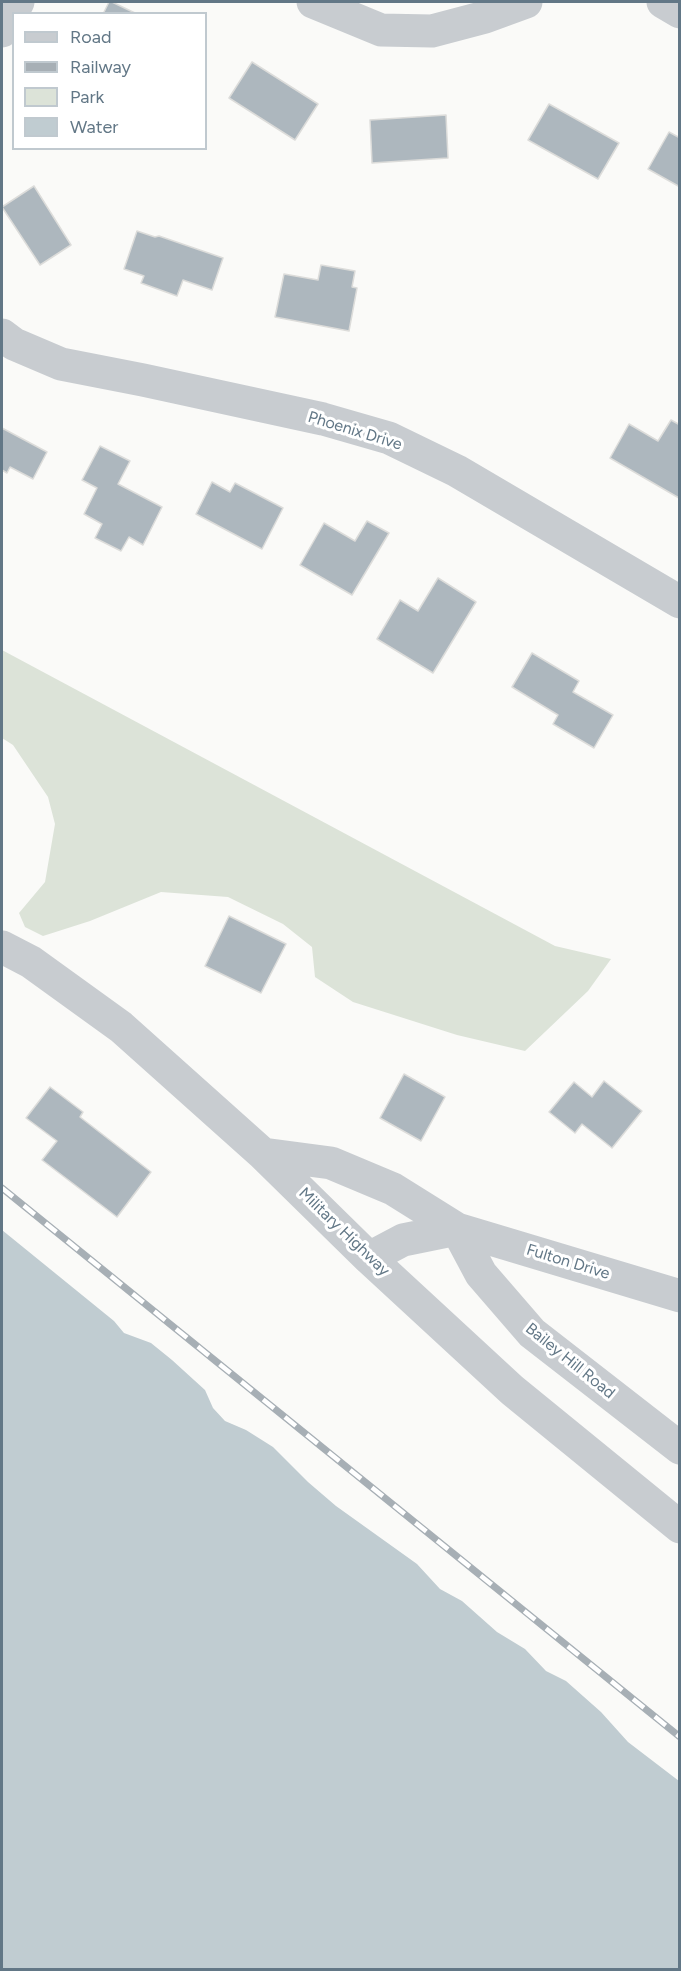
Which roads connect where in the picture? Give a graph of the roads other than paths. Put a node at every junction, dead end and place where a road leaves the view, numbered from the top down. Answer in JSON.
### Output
{"nodes":[{"id":1,"x":313,"y":2,"type":"edge"},
{"id":2,"x":526,"y":2,"type":"edge"},
{"id":3,"x":663,"y":2,"type":"edge"},
{"id":4,"x":680,"y":12,"type":"edge"},
{"id":5,"x":12,"y":13,"type":"edge"},
{"id":6,"x":2,"y":31,"type":"edge"},
{"id":7,"x":2,"y":335,"type":"edge"},
{"id":8,"x":680,"y":602,"type":"edge"},
{"id":9,"x":2,"y":947,"type":"edge"},
{"id":10,"x":263,"y":1154,"type":"junction"},
{"id":11,"x":457,"y":1229,"type":"junction"},
{"id":12,"x":369,"y":1258,"type":"junction"},
{"id":13,"x":680,"y":1296,"type":"edge"},
{"id":14,"x":680,"y":1448,"type":"edge"},
{"id":15,"x":680,"y":1527,"type":"edge"}],
"edges":[{"from":1,"to":2,"type":"street"},
{"from":3,"to":4,"type":"street"},
{"from":5,"to":6,"type":"street"},
{"from":7,"to":8,"type":"street","name":"Phoenix Drive"},
{"from":9,"to":10,"type":"street","name":"Military Highway"},
{"from":10,"to":11,"type":"street","name":"Fulton Drive"},
{"from":10,"to":12,"type":"street","name":"Military Highway"},
{"from":11,"to":12,"type":"street","name":"Fulton Drive"},
{"from":11,"to":13,"type":"street","name":"Fulton Drive"},
{"from":11,"to":14,"type":"street","name":"Bailey Hill Road"},
{"from":12,"to":15,"type":"street","name":"Military Highway"}]}
